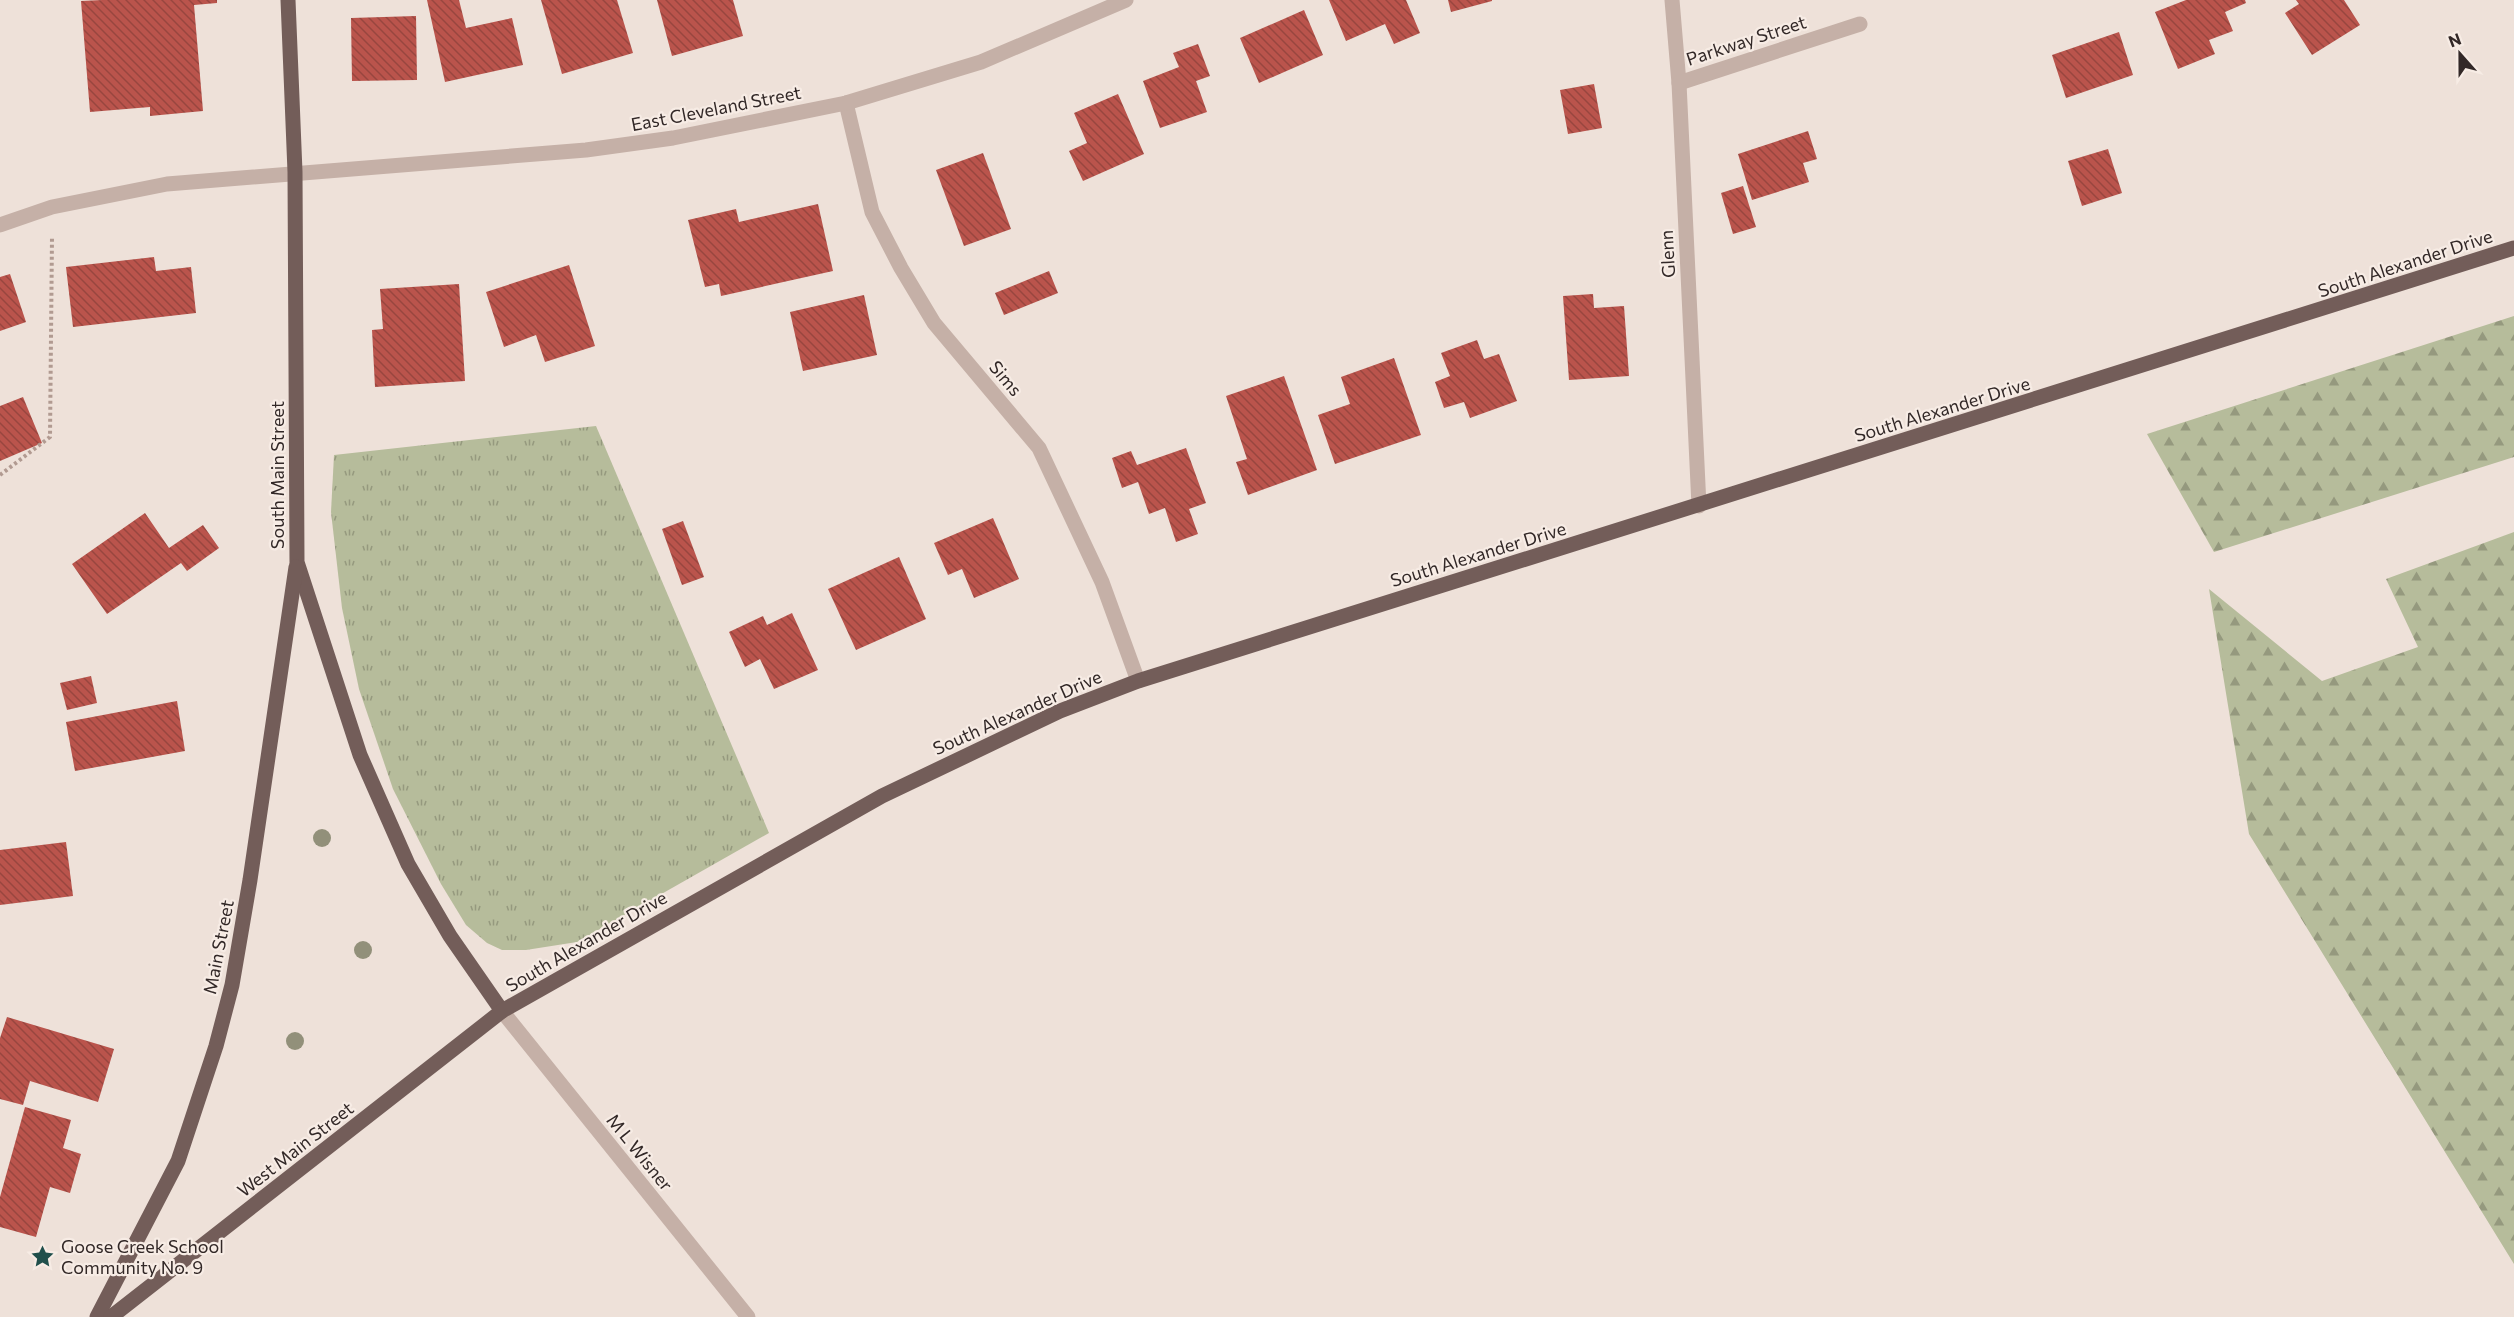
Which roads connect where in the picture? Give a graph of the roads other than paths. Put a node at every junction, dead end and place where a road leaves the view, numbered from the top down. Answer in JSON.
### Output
{"nodes":[{"id":1,"x":288,"y":0,"type":"edge"},
{"id":2,"x":1126,"y":0,"type":"edge"},
{"id":3,"x":1672,"y":0,"type":"edge"},
{"id":4,"x":1860,"y":24,"type":"dead end"},
{"id":5,"x":1679,"y":83,"type":"junction"},
{"id":6,"x":846,"y":103,"type":"junction"},
{"id":7,"x":295,"y":172,"type":"junction"},
{"id":8,"x":0,"y":225,"type":"edge"},
{"id":9,"x":2514,"y":249,"type":"edge"},
{"id":10,"x":1699,"y":506,"type":"junction"},
{"id":11,"x":297,"y":562,"type":"junction"},
{"id":12,"x":1138,"y":681,"type":"junction"},
{"id":13,"x":502,"y":1011,"type":"junction"},
{"id":14,"x":97,"y":1317,"type":"edge"},
{"id":15,"x":111,"y":1317,"type":"edge"},
{"id":16,"x":748,"y":1317,"type":"edge"}],
"edges":[{"from":1,"to":7,"type":"main road","name":"South Main Street"},
{"from":2,"to":6,"type":"street","name":"East Cleveland Street"},
{"from":3,"to":5,"type":"street","name":"Glenn"},
{"from":4,"to":5,"type":"street","name":"Parkway Street"},
{"from":5,"to":10,"type":"street","name":"Glenn"},
{"from":6,"to":7,"type":"street","name":"East Cleveland Street"},
{"from":6,"to":12,"type":"street","name":"Sims"},
{"from":7,"to":8,"type":"street","name":"East Cleveland Street"},
{"from":7,"to":11,"type":"main road","name":"South Main Street"},
{"from":9,"to":10,"type":"main road","name":"South Alexander Drive"},
{"from":10,"to":12,"type":"main road","name":"South Alexander Drive"},
{"from":11,"to":13,"type":"main road","name":"South Main Street"},
{"from":11,"to":14,"type":"main road","name":"Main Street"},
{"from":12,"to":13,"type":"main road","name":"South Alexander Drive"},
{"from":13,"to":15,"type":"main road","name":"West Main Street"},
{"from":13,"to":16,"type":"street","name":"M L Wisner"}]}
